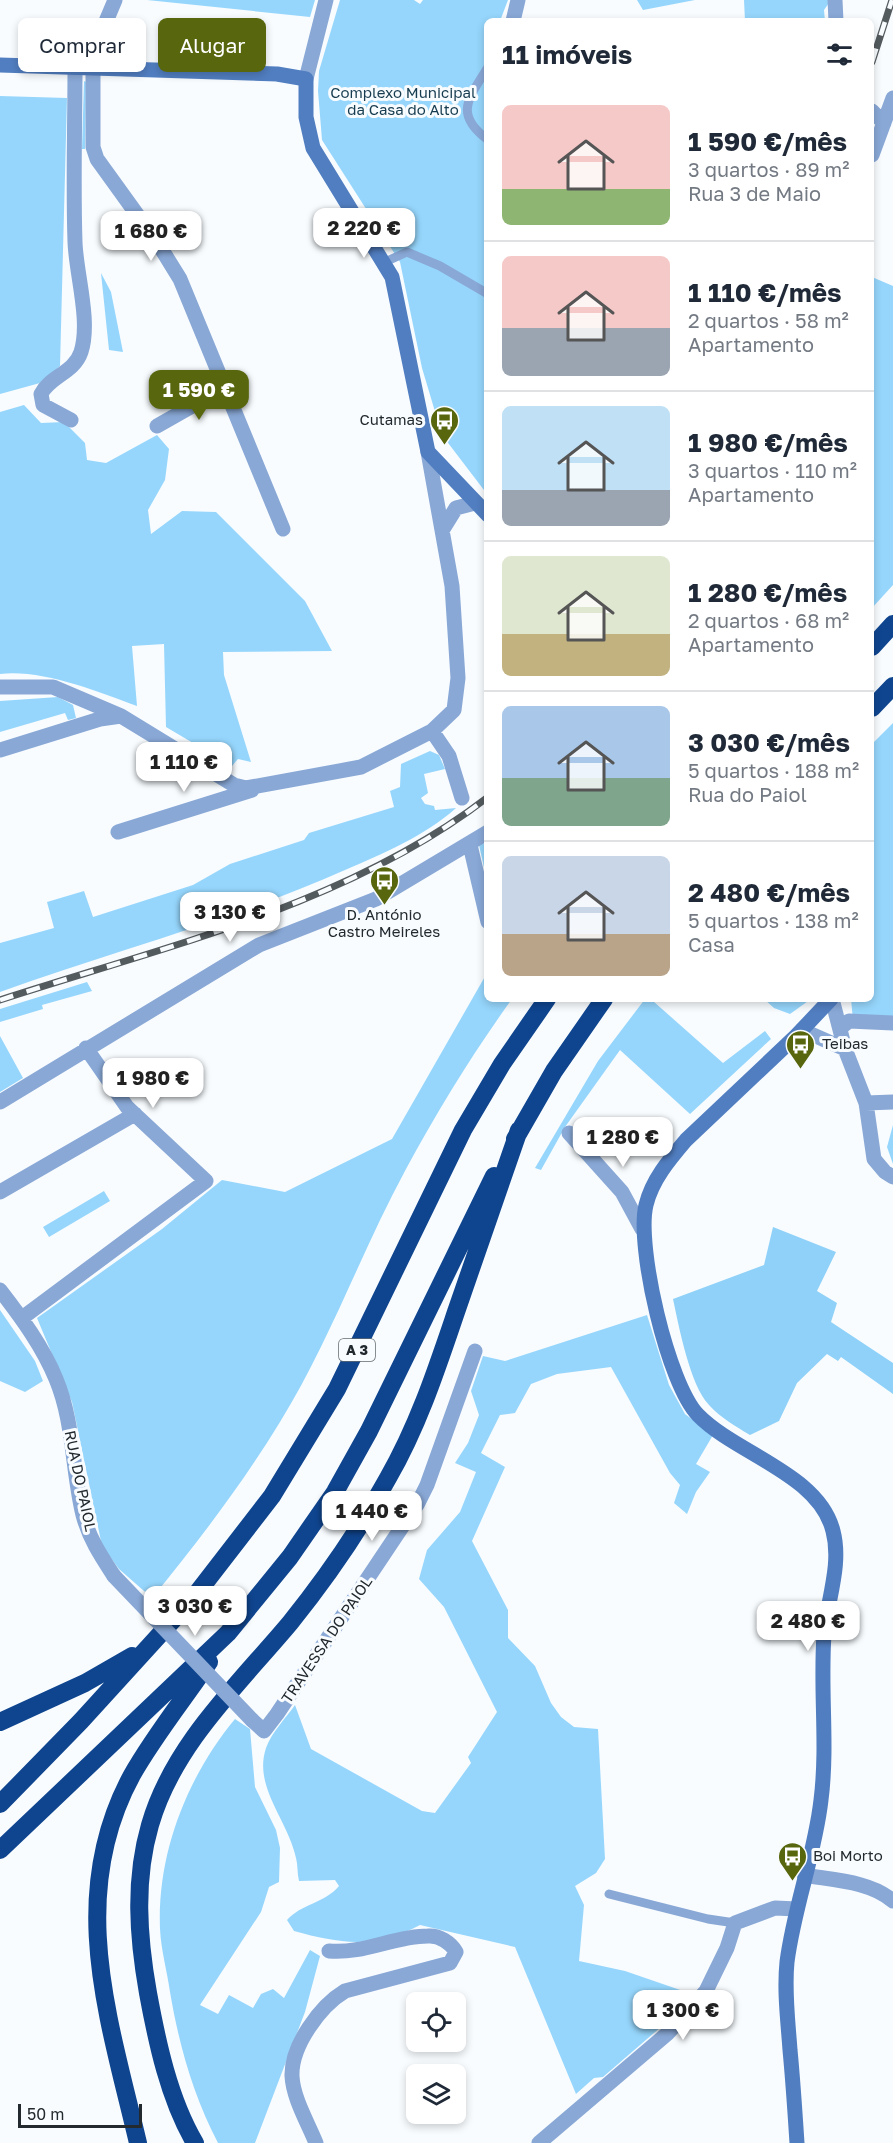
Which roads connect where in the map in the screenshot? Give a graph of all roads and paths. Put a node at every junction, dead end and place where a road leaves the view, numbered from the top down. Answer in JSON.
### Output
{"nodes":[{"id":1,"x":115,"y":0,"type":"edge"},
{"id":2,"x":326,"y":0,"type":"edge"},
{"id":3,"x":518,"y":0,"type":"edge"},
{"id":4,"x":835,"y":0,"type":"edge"},
{"id":5,"x":107,"y":18,"type":"edge"},
{"id":6,"x":514,"y":18,"type":"edge"},
{"id":7,"x":836,"y":18,"type":"edge"},
{"id":8,"x":0,"y":65,"type":"edge"},
{"id":9,"x":18,"y":65,"type":"edge"},
{"id":10,"x":146,"y":69,"type":"edge"},
{"id":11,"x":75,"y":72,"type":"edge"},
{"id":12,"x":93,"y":72,"type":"edge"},
{"id":13,"x":484,"y":74,"type":"edge"},
{"id":14,"x":306,"y":78,"type":"junction"},
{"id":15,"x":893,"y":98,"type":"edge"},
{"id":16,"x":874,"y":113,"type":"edge"},
{"id":17,"x":884,"y":123,"type":"junction"},
{"id":18,"x":484,"y":137,"type":"edge"},
{"id":19,"x":874,"y":150,"type":"edge"},
{"id":20,"x":385,"y":262,"type":"junction"},
{"id":21,"x":484,"y":292,"type":"edge"},
{"id":22,"x":224,"y":388,"type":"junction"},
{"id":23,"x":70,"y":420,"type":"dead end"},
{"id":24,"x":157,"y":426,"type":"dead end"},
{"id":25,"x":428,"y":452,"type":"junction"},
{"id":26,"x":475,"y":503,"type":"junction"},
{"id":27,"x":484,"y":511,"type":"edge"},
{"id":28,"x":443,"y":528,"type":"junction"},
{"id":29,"x":283,"y":529,"type":"dead end"},
{"id":30,"x":893,"y":624,"type":"edge"},
{"id":31,"x":874,"y":645,"type":"edge"},
{"id":32,"x":893,"y":686,"type":"edge"},
{"id":33,"x":0,"y":687,"type":"edge"},
{"id":34,"x":874,"y":706,"type":"edge"},
{"id":35,"x":121,"y":716,"type":"junction"},
{"id":36,"x":432,"y":731,"type":"junction"},
{"id":37,"x":0,"y":750,"type":"edge"},
{"id":38,"x":261,"y":787,"type":"junction"},
{"id":39,"x":462,"y":798,"type":"dead end"},
{"id":40,"x":118,"y":832,"type":"dead end"},
{"id":41,"x":484,"y":835,"type":"edge"},
{"id":42,"x":470,"y":844,"type":"junction"},
{"id":43,"x":484,"y":905,"type":"edge"},
{"id":44,"x":545,"y":1002,"type":"edge"},
{"id":45,"x":602,"y":1002,"type":"edge"},
{"id":46,"x":829,"y":1002,"type":"edge"},
{"id":47,"x":833,"y":1002,"type":"edge"},
{"id":48,"x":893,"y":1023,"type":"edge"},
{"id":49,"x":840,"y":1028,"type":"junction"},
{"id":50,"x":802,"y":1030,"type":"junction"},
{"id":51,"x":86,"y":1048,"type":"junction"},
{"id":52,"x":845,"y":1049,"type":"junction"},
{"id":53,"x":0,"y":1102,"type":"edge"},
{"id":54,"x":893,"y":1102,"type":"edge"},
{"id":55,"x":866,"y":1103,"type":"junction"},
{"id":56,"x":135,"y":1114,"type":"junction"},
{"id":57,"x":519,"y":1130,"type":"junction"},
{"id":58,"x":568,"y":1133,"type":"dead end"},
{"id":59,"x":893,"y":1177,"type":"edge"},
{"id":60,"x":0,"y":1192,"type":"edge"},
{"id":61,"x":642,"y":1229,"type":"junction"},
{"id":62,"x":0,"y":1290,"type":"edge"},
{"id":63,"x":22,"y":1318,"type":"junction"},
{"id":64,"x":475,"y":1351,"type":"dead end"},
{"id":65,"x":228,"y":1633,"type":"junction"},
{"id":66,"x":151,"y":1644,"type":"junction"},
{"id":67,"x":0,"y":1722,"type":"edge"},
{"id":68,"x":258,"y":1725,"type":"joint"},
{"id":69,"x":0,"y":1804,"type":"edge"},
{"id":70,"x":0,"y":1850,"type":"edge"},
{"id":71,"x":804,"y":1875,"type":"junction"},
{"id":72,"x":609,"y":1894,"type":"dead end"},
{"id":73,"x":893,"y":1901,"type":"edge"},
{"id":74,"x":797,"y":1909,"type":"junction"},
{"id":75,"x":735,"y":1923,"type":"junction"},
{"id":76,"x":329,"y":1951,"type":"dead end"},
{"id":77,"x":138,"y":2143,"type":"edge"},
{"id":78,"x":195,"y":2143,"type":"edge"},
{"id":79,"x":316,"y":2143,"type":"edge"},
{"id":80,"x":539,"y":2143,"type":"edge"},
{"id":81,"x":797,"y":2143,"type":"edge"}],
"edges":[{"from":1,"to":5,"type":"street"},
{"from":2,"to":14,"type":"street"},
{"from":3,"to":6,"type":"street"},
{"from":4,"to":7,"type":"street"},
{"from":8,"to":9,"type":"street"},
{"from":10,"to":14,"type":"street"},
{"from":11,"to":23,"type":"street"},
{"from":12,"to":22,"type":"street"},
{"from":13,"to":18,"type":"lane"},
{"from":14,"to":20,"type":"street"},
{"from":15,"to":17,"type":"street"},
{"from":16,"to":17,"type":"street"},
{"from":17,"to":19,"type":"street"},
{"from":20,"to":21,"type":"lane"},
{"from":20,"to":25,"type":"street"},
{"from":22,"to":24,"type":"street"},
{"from":22,"to":29,"type":"street"},
{"from":25,"to":26,"type":"street"},
{"from":25,"to":28,"type":"street"},
{"from":26,"to":27,"type":"street"},
{"from":26,"to":28,"type":"street"},
{"from":28,"to":36,"type":"street"},
{"from":30,"to":31,"type":"highway"},
{"from":32,"to":34,"type":"highway"},
{"from":33,"to":35,"type":"street"},
{"from":35,"to":37,"type":"street"},
{"from":35,"to":38,"type":"street"},
{"from":36,"to":38,"type":"street"},
{"from":36,"to":39,"type":"street"},
{"from":38,"to":40,"type":"street"},
{"from":41,"to":42,"type":"street"},
{"from":42,"to":43,"type":"street"},
{"from":42,"to":51,"type":"street"},
{"from":44,"to":66,"type":"highway","number":"A 3"},
{"from":45,"to":57,"type":"highway"},
{"from":46,"to":50,"type":"street"},
{"from":47,"to":49,"type":"street"},
{"from":48,"to":49,"type":"street"},
{"from":49,"to":52,"type":"street"},
{"from":50,"to":52,"type":"street"},
{"from":50,"to":61,"type":"street"},
{"from":51,"to":53,"type":"street"},
{"from":51,"to":56,"type":"street"},
{"from":52,"to":55,"type":"street"},
{"from":54,"to":55,"type":"street"},
{"from":55,"to":59,"type":"street"},
{"from":56,"to":60,"type":"street"},
{"from":56,"to":63,"type":"street"},
{"from":57,"to":65,"type":"highway"},
{"from":57,"to":78,"type":"highway"},
{"from":58,"to":61,"type":"street"},
{"from":61,"to":71,"type":"street"},
{"from":62,"to":63,"type":"street","name":"RUA DO PAIOL"},
{"from":63,"to":68,"type":"street","name":"RUA DO PAIOL","bridge":true},
{"from":64,"to":68,"type":"street","name":"TRAVESSA DO PAIOL"},
{"from":65,"to":70,"type":"highway"},
{"from":65,"to":77,"type":"highway"},
{"from":66,"to":67,"type":"highway"},
{"from":66,"to":69,"type":"highway","number":"A 3"},
{"from":71,"to":73,"type":"street"},
{"from":71,"to":74,"type":"street"},
{"from":72,"to":75,"type":"lane"},
{"from":74,"to":75,"type":"street"},
{"from":74,"to":81,"type":"street"},
{"from":75,"to":80,"type":"street"},
{"from":76,"to":79,"type":"street"}]}
